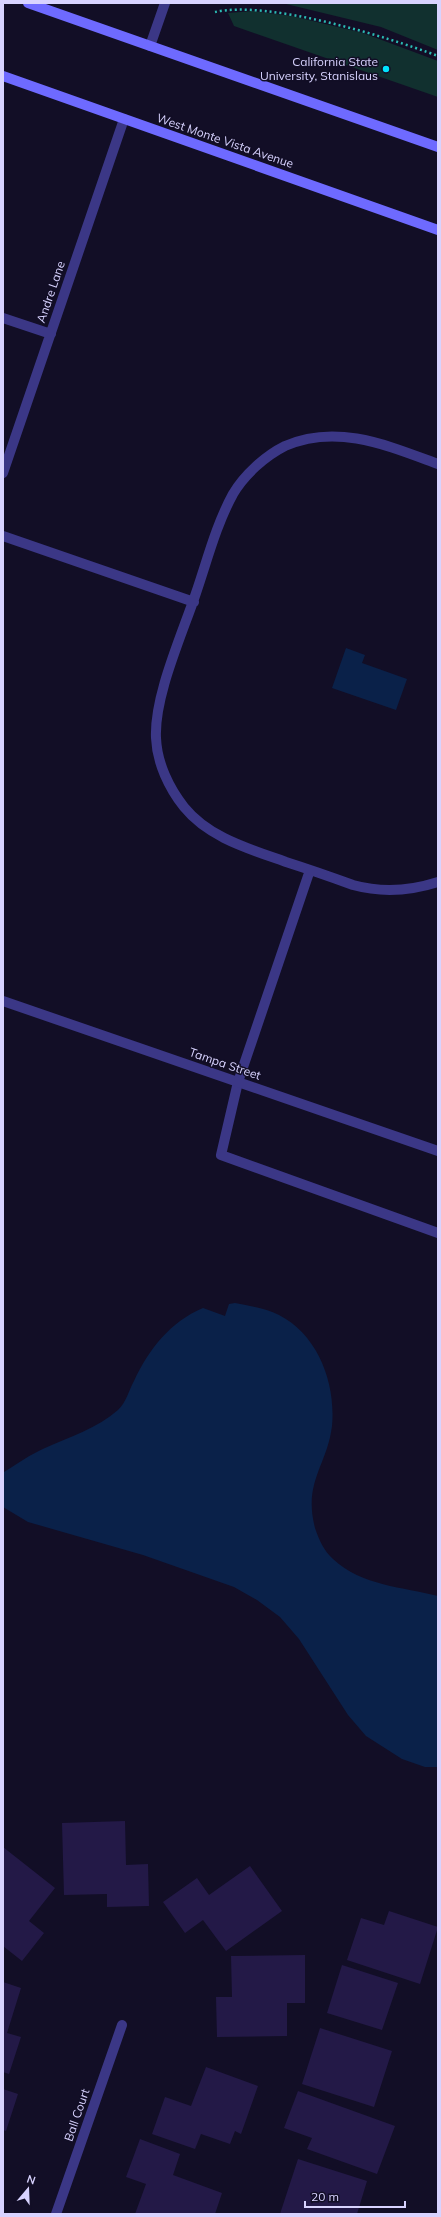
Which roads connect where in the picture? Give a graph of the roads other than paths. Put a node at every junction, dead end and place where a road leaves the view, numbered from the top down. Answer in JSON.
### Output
{"nodes":[{"id":1,"x":28,"y":3,"type":"edge"},
{"id":2,"x":165,"y":3,"type":"edge"},
{"id":3,"x":150,"y":46,"type":"junction"},
{"id":4,"x":3,"y":76,"type":"edge"},
{"id":5,"x":124,"y":119,"type":"junction"},
{"id":6,"x":438,"y":147,"type":"edge"},
{"id":7,"x":438,"y":230,"type":"edge"},
{"id":8,"x":3,"y":318,"type":"edge"},
{"id":9,"x":51,"y":334,"type":"junction"},
{"id":10,"x":438,"y":464,"type":"edge"},
{"id":11,"x":3,"y":473,"type":"edge"},
{"id":12,"x":3,"y":536,"type":"edge"},
{"id":13,"x":194,"y":602,"type":"junction"},
{"id":14,"x":310,"y":870,"type":"junction"},
{"id":15,"x":438,"y":882,"type":"edge"},
{"id":16,"x":3,"y":1001,"type":"edge"},
{"id":17,"x":238,"y":1082,"type":"junction"},
{"id":18,"x":438,"y":1151,"type":"edge"},
{"id":19,"x":438,"y":1233,"type":"edge"},
{"id":20,"x":122,"y":2025,"type":"dead end"},
{"id":21,"x":56,"y":2214,"type":"edge"}],
"edges":[{"from":1,"to":3,"type":"main road"},
{"from":2,"to":3,"type":"street"},
{"from":3,"to":6,"type":"main road"},
{"from":4,"to":5,"type":"main road","name":"West Monte Vista Avenue"},
{"from":5,"to":7,"type":"main road","name":"West Monte Vista Avenue"},
{"from":5,"to":9,"type":"street","name":"Andre Lane"},
{"from":8,"to":9,"type":"street"},
{"from":9,"to":11,"type":"street","name":"Andre Lane"},
{"from":10,"to":13,"type":"street"},
{"from":12,"to":13,"type":"street"},
{"from":13,"to":14,"type":"street"},
{"from":14,"to":15,"type":"street"},
{"from":14,"to":17,"type":"street"},
{"from":16,"to":17,"type":"street","name":"Tampa Street"},
{"from":17,"to":18,"type":"street","name":"Tampa Street"},
{"from":17,"to":19,"type":"street"},
{"from":20,"to":21,"type":"street","name":"Ball Court"}]}
